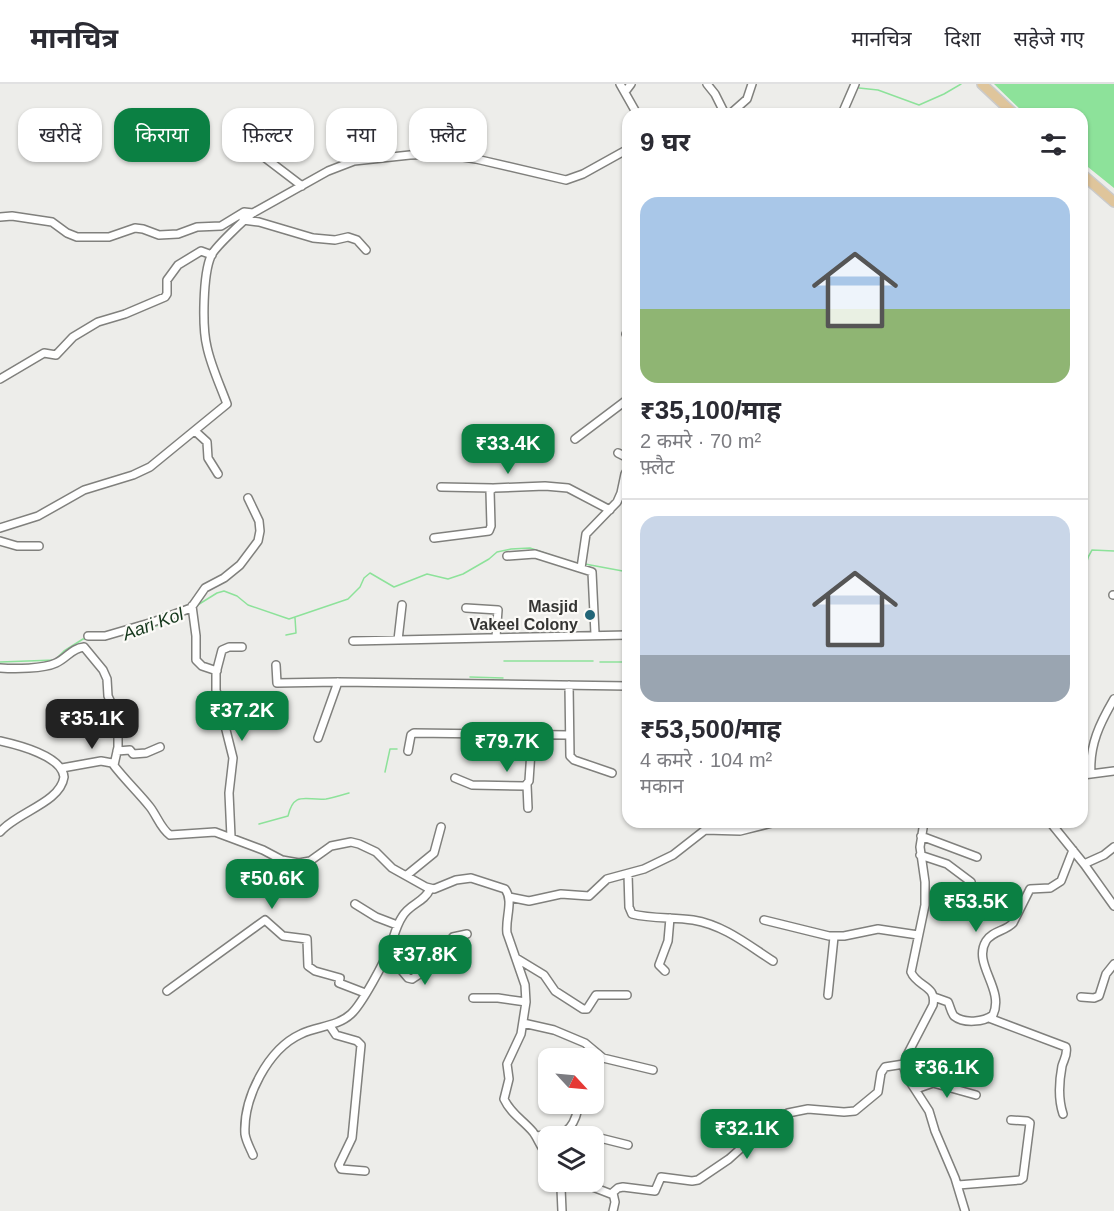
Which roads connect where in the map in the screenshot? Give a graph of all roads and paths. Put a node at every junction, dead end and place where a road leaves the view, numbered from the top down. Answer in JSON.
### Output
{"nodes":[{"id":1,"x":620,"y":84,"type":"edge"},
{"id":2,"x":631,"y":84,"type":"edge"},
{"id":3,"x":707,"y":84,"type":"edge"},
{"id":4,"x":752,"y":84,"type":"edge"},
{"id":5,"x":855,"y":84,"type":"edge"},
{"id":6,"x":982,"y":84,"type":"edge"},
{"id":7,"x":625,"y":92,"type":"junction"},
{"id":8,"x":634,"y":108,"type":"edge"},
{"id":9,"x":722,"y":108,"type":"edge"},
{"id":10,"x":737,"y":108,"type":"edge"},
{"id":11,"x":845,"y":108,"type":"edge"},
{"id":12,"x":1008,"y":108,"type":"edge"},
{"id":13,"x":622,"y":151,"type":"edge"},
{"id":14,"x":271,"y":162,"type":"edge"},
{"id":15,"x":1088,"y":179,"type":"edge"},
{"id":16,"x":302,"y":186,"type":"junction"},
{"id":17,"x":1114,"y":202,"type":"edge"},
{"id":18,"x":253,"y":213,"type":"junction"},
{"id":19,"x":0,"y":217,"type":"edge"},
{"id":20,"x":243,"y":220,"type":"junction"},
{"id":21,"x":366,"y":250,"type":"dead end"},
{"id":22,"x":212,"y":255,"type":"junction"},
{"id":23,"x":0,"y":379,"type":"edge"},
{"id":24,"x":622,"y":404,"type":"edge"},
{"id":25,"x":195,"y":431,"type":"junction"},
{"id":26,"x":575,"y":439,"type":"dead end"},
{"id":27,"x":618,"y":453,"type":"dead end"},
{"id":28,"x":622,"y":455,"type":"edge"},
{"id":29,"x":218,"y":474,"type":"dead end"},
{"id":30,"x":441,"y":487,"type":"dead end"},
{"id":31,"x":492,"y":488,"type":"junction"},
{"id":32,"x":622,"y":488,"type":"edge"},
{"id":33,"x":248,"y":498,"type":"dead end"},
{"id":34,"x":610,"y":510,"type":"junction"},
{"id":35,"x":0,"y":528,"type":"edge"},
{"id":36,"x":434,"y":538,"type":"dead end"},
{"id":37,"x":0,"y":541,"type":"edge"},
{"id":38,"x":39,"y":546,"type":"dead end"},
{"id":39,"x":507,"y":556,"type":"dead end"},
{"id":40,"x":582,"y":565,"type":"junction"},
{"id":41,"x":402,"y":605,"type":"dead end"},
{"id":42,"x":466,"y":608,"type":"dead end"},
{"id":43,"x":193,"y":609,"type":"junction"},
{"id":44,"x":595,"y":634,"type":"junction"},
{"id":45,"x":622,"y":634,"type":"edge"},
{"id":46,"x":88,"y":636,"type":"dead end"},
{"id":47,"x":496,"y":637,"type":"junction"},
{"id":48,"x":398,"y":640,"type":"junction"},
{"id":49,"x":353,"y":641,"type":"dead end"},
{"id":50,"x":242,"y":647,"type":"dead end"},
{"id":51,"x":276,"y":665,"type":"dead end"},
{"id":52,"x":0,"y":668,"type":"edge"},
{"id":53,"x":217,"y":671,"type":"junction"},
{"id":54,"x":338,"y":682,"type":"junction"},
{"id":55,"x":569,"y":685,"type":"junction"},
{"id":56,"x":622,"y":686,"type":"edge"},
{"id":57,"x":1114,"y":699,"type":"edge"},
{"id":58,"x":568,"y":735,"type":"junction"},
{"id":59,"x":532,"y":736,"type":"junction"},
{"id":60,"x":318,"y":738,"type":"dead end"},
{"id":61,"x":0,"y":741,"type":"edge"},
{"id":62,"x":160,"y":747,"type":"dead end"},
{"id":63,"x":117,"y":750,"type":"junction"},
{"id":64,"x":408,"y":751,"type":"dead end"},
{"id":65,"x":114,"y":765,"type":"junction"},
{"id":66,"x":62,"y":768,"type":"junction"},
{"id":67,"x":1088,"y":769,"type":"edge"},
{"id":68,"x":1114,"y":771,"type":"edge"},
{"id":69,"x":612,"y":772,"type":"dead end"},
{"id":70,"x":1088,"y":775,"type":"edge"},
{"id":71,"x":455,"y":778,"type":"dead end"},
{"id":72,"x":527,"y":785,"type":"junction"},
{"id":73,"x":528,"y":808,"type":"dead end"},
{"id":74,"x":441,"y":827,"type":"dead end"},
{"id":75,"x":752,"y":828,"type":"edge"},
{"id":76,"x":923,"y":828,"type":"edge"},
{"id":77,"x":1055,"y":828,"type":"edge"},
{"id":78,"x":0,"y":832,"type":"edge"},
{"id":79,"x":921,"y":836,"type":"junction"},
{"id":80,"x":231,"y":837,"type":"junction"},
{"id":81,"x":1114,"y":847,"type":"edge"},
{"id":82,"x":1073,"y":850,"type":"junction"},
{"id":83,"x":921,"y":855,"type":"junction"},
{"id":84,"x":977,"y":857,"type":"dead end"},
{"id":85,"x":1084,"y":864,"type":"junction"},
{"id":86,"x":628,"y":874,"type":"junction"},
{"id":87,"x":407,"y":875,"type":"junction"},
{"id":88,"x":971,"y":882,"type":"dead end"},
{"id":89,"x":430,"y":889,"type":"junction"},
{"id":90,"x":509,"y":897,"type":"junction"},
{"id":91,"x":355,"y":904,"type":"dead end"},
{"id":92,"x":1114,"y":906,"type":"edge"},
{"id":93,"x":670,"y":918,"type":"junction"},
{"id":94,"x":764,"y":920,"type":"dead end"},
{"id":95,"x":397,"y":925,"type":"junction"},
{"id":96,"x":467,"y":934,"type":"dead end"},
{"id":97,"x":918,"y":935,"type":"junction"},
{"id":98,"x":834,"y":937,"type":"junction"},
{"id":99,"x":387,"y":953,"type":"junction"},
{"id":100,"x":516,"y":958,"type":"junction"},
{"id":101,"x":773,"y":961,"type":"dead end"},
{"id":102,"x":1114,"y":964,"type":"edge"},
{"id":103,"x":665,"y":971,"type":"dead end"},
{"id":104,"x":167,"y":991,"type":"dead end"},
{"id":105,"x":365,"y":993,"type":"junction"},
{"id":106,"x":627,"y":995,"type":"dead end"},
{"id":107,"x":828,"y":995,"type":"dead end"},
{"id":108,"x":934,"y":997,"type":"junction"},
{"id":109,"x":1081,"y":997,"type":"dead end"},
{"id":110,"x":473,"y":998,"type":"dead end"},
{"id":111,"x":526,"y":1002,"type":"junction"},
{"id":112,"x":989,"y":1017,"type":"junction"},
{"id":113,"x":523,"y":1023,"type":"junction"},
{"id":114,"x":330,"y":1026,"type":"junction"},
{"id":115,"x":904,"y":1064,"type":"junction"},
{"id":116,"x":652,"y":1070,"type":"dead end"},
{"id":117,"x":916,"y":1089,"type":"junction"},
{"id":118,"x":976,"y":1095,"type":"dead end"},
{"id":119,"x":577,"y":1114,"type":"edge"},
{"id":120,"x":1063,"y":1114,"type":"dead end"},
{"id":121,"x":1011,"y":1120,"type":"dead end"},
{"id":122,"x":536,"y":1136,"type":"junction"},
{"id":123,"x":604,"y":1139,"type":"edge"},
{"id":124,"x":538,"y":1140,"type":"edge"},
{"id":125,"x":628,"y":1145,"type":"dead end"},
{"id":126,"x":253,"y":1155,"type":"dead end"},
{"id":127,"x":365,"y":1171,"type":"dead end"},
{"id":128,"x":958,"y":1185,"type":"junction"},
{"id":129,"x":561,"y":1192,"type":"edge"},
{"id":130,"x":604,"y":1192,"type":"edge"},
{"id":131,"x":613,"y":1193,"type":"junction"},
{"id":132,"x":562,"y":1211,"type":"edge"},
{"id":133,"x":613,"y":1211,"type":"edge"},
{"id":134,"x":965,"y":1211,"type":"edge"}],
"edges":[{"from":1,"to":7,"type":"street"},
{"from":2,"to":7,"type":"street"},
{"from":3,"to":9,"type":"street"},
{"from":4,"to":10,"type":"street"},
{"from":5,"to":11,"type":"street"},
{"from":6,"to":12,"type":"main road"},
{"from":7,"to":8,"type":"street"},
{"from":13,"to":16,"type":"street"},
{"from":14,"to":16,"type":"street"},
{"from":15,"to":17,"type":"main road"},
{"from":16,"to":18,"type":"street"},
{"from":18,"to":19,"type":"street"},
{"from":18,"to":20,"type":"street"},
{"from":20,"to":21,"type":"street"},
{"from":20,"to":22,"type":"street"},
{"from":22,"to":23,"type":"street"},
{"from":22,"to":25,"type":"street"},
{"from":24,"to":26,"type":"street"},
{"from":25,"to":29,"type":"street"},
{"from":25,"to":35,"type":"street"},
{"from":27,"to":28,"type":"street"},
{"from":30,"to":31,"type":"street"},
{"from":31,"to":34,"type":"street"},
{"from":31,"to":36,"type":"street"},
{"from":32,"to":34,"type":"street"},
{"from":33,"to":43,"type":"street"},
{"from":34,"to":40,"type":"street"},
{"from":37,"to":38,"type":"street"},
{"from":39,"to":40,"type":"street"},
{"from":40,"to":44,"type":"street"},
{"from":41,"to":48,"type":"street"},
{"from":42,"to":47,"type":"street"},
{"from":43,"to":46,"type":"street"},
{"from":43,"to":53,"type":"street"},
{"from":44,"to":45,"type":"street"},
{"from":44,"to":47,"type":"street"},
{"from":47,"to":48,"type":"street"},
{"from":48,"to":49,"type":"street"},
{"from":50,"to":53,"type":"street"},
{"from":51,"to":54,"type":"street"},
{"from":52,"to":63,"type":"street"},
{"from":53,"to":80,"type":"street"},
{"from":54,"to":55,"type":"street"},
{"from":54,"to":60,"type":"street"},
{"from":55,"to":56,"type":"street"},
{"from":55,"to":58,"type":"street"},
{"from":57,"to":67,"type":"street"},
{"from":58,"to":59,"type":"street"},
{"from":58,"to":69,"type":"street"},
{"from":59,"to":64,"type":"street"},
{"from":59,"to":72,"type":"street"},
{"from":61,"to":66,"type":"street"},
{"from":62,"to":63,"type":"street"},
{"from":63,"to":65,"type":"street"},
{"from":65,"to":66,"type":"street"},
{"from":65,"to":80,"type":"street"},
{"from":66,"to":78,"type":"street"},
{"from":68,"to":70,"type":"street"},
{"from":71,"to":72,"type":"street"},
{"from":72,"to":73,"type":"street"},
{"from":74,"to":87,"type":"street"},
{"from":75,"to":86,"type":"street"},
{"from":76,"to":79,"type":"street"},
{"from":77,"to":82,"type":"street"},
{"from":79,"to":83,"type":"street"},
{"from":79,"to":84,"type":"street"},
{"from":80,"to":87,"type":"street"},
{"from":81,"to":85,"type":"street"},
{"from":82,"to":85,"type":"street"},
{"from":82,"to":112,"type":"street"},
{"from":83,"to":88,"type":"street"},
{"from":83,"to":97,"type":"street"},
{"from":85,"to":92,"type":"street"},
{"from":86,"to":90,"type":"street"},
{"from":86,"to":93,"type":"street"},
{"from":87,"to":89,"type":"street"},
{"from":89,"to":90,"type":"street"},
{"from":89,"to":95,"type":"street"},
{"from":90,"to":100,"type":"street"},
{"from":91,"to":95,"type":"street"},
{"from":93,"to":101,"type":"street"},
{"from":93,"to":103,"type":"street"},
{"from":94,"to":98,"type":"street"},
{"from":95,"to":99,"type":"street"},
{"from":96,"to":99,"type":"street"},
{"from":97,"to":98,"type":"street"},
{"from":97,"to":108,"type":"street"},
{"from":98,"to":107,"type":"street"},
{"from":99,"to":105,"type":"street"},
{"from":100,"to":106,"type":"street"},
{"from":100,"to":111,"type":"street"},
{"from":102,"to":109,"type":"street"},
{"from":104,"to":105,"type":"street"},
{"from":105,"to":114,"type":"street"},
{"from":108,"to":112,"type":"street"},
{"from":108,"to":115,"type":"street"},
{"from":110,"to":111,"type":"street"},
{"from":111,"to":113,"type":"street"},
{"from":112,"to":120,"type":"street"},
{"from":113,"to":116,"type":"street"},
{"from":113,"to":122,"type":"street"},
{"from":114,"to":126,"type":"street"},
{"from":114,"to":127,"type":"street"},
{"from":115,"to":117,"type":"street"},
{"from":115,"to":131,"type":"street"},
{"from":117,"to":118,"type":"street"},
{"from":117,"to":128,"type":"street"},
{"from":119,"to":122,"type":"street"},
{"from":121,"to":128,"type":"street"},
{"from":122,"to":124,"type":"street"},
{"from":123,"to":125,"type":"street"},
{"from":128,"to":134,"type":"street"},
{"from":129,"to":132,"type":"street"},
{"from":130,"to":131,"type":"street"},
{"from":131,"to":133,"type":"street"}]}
